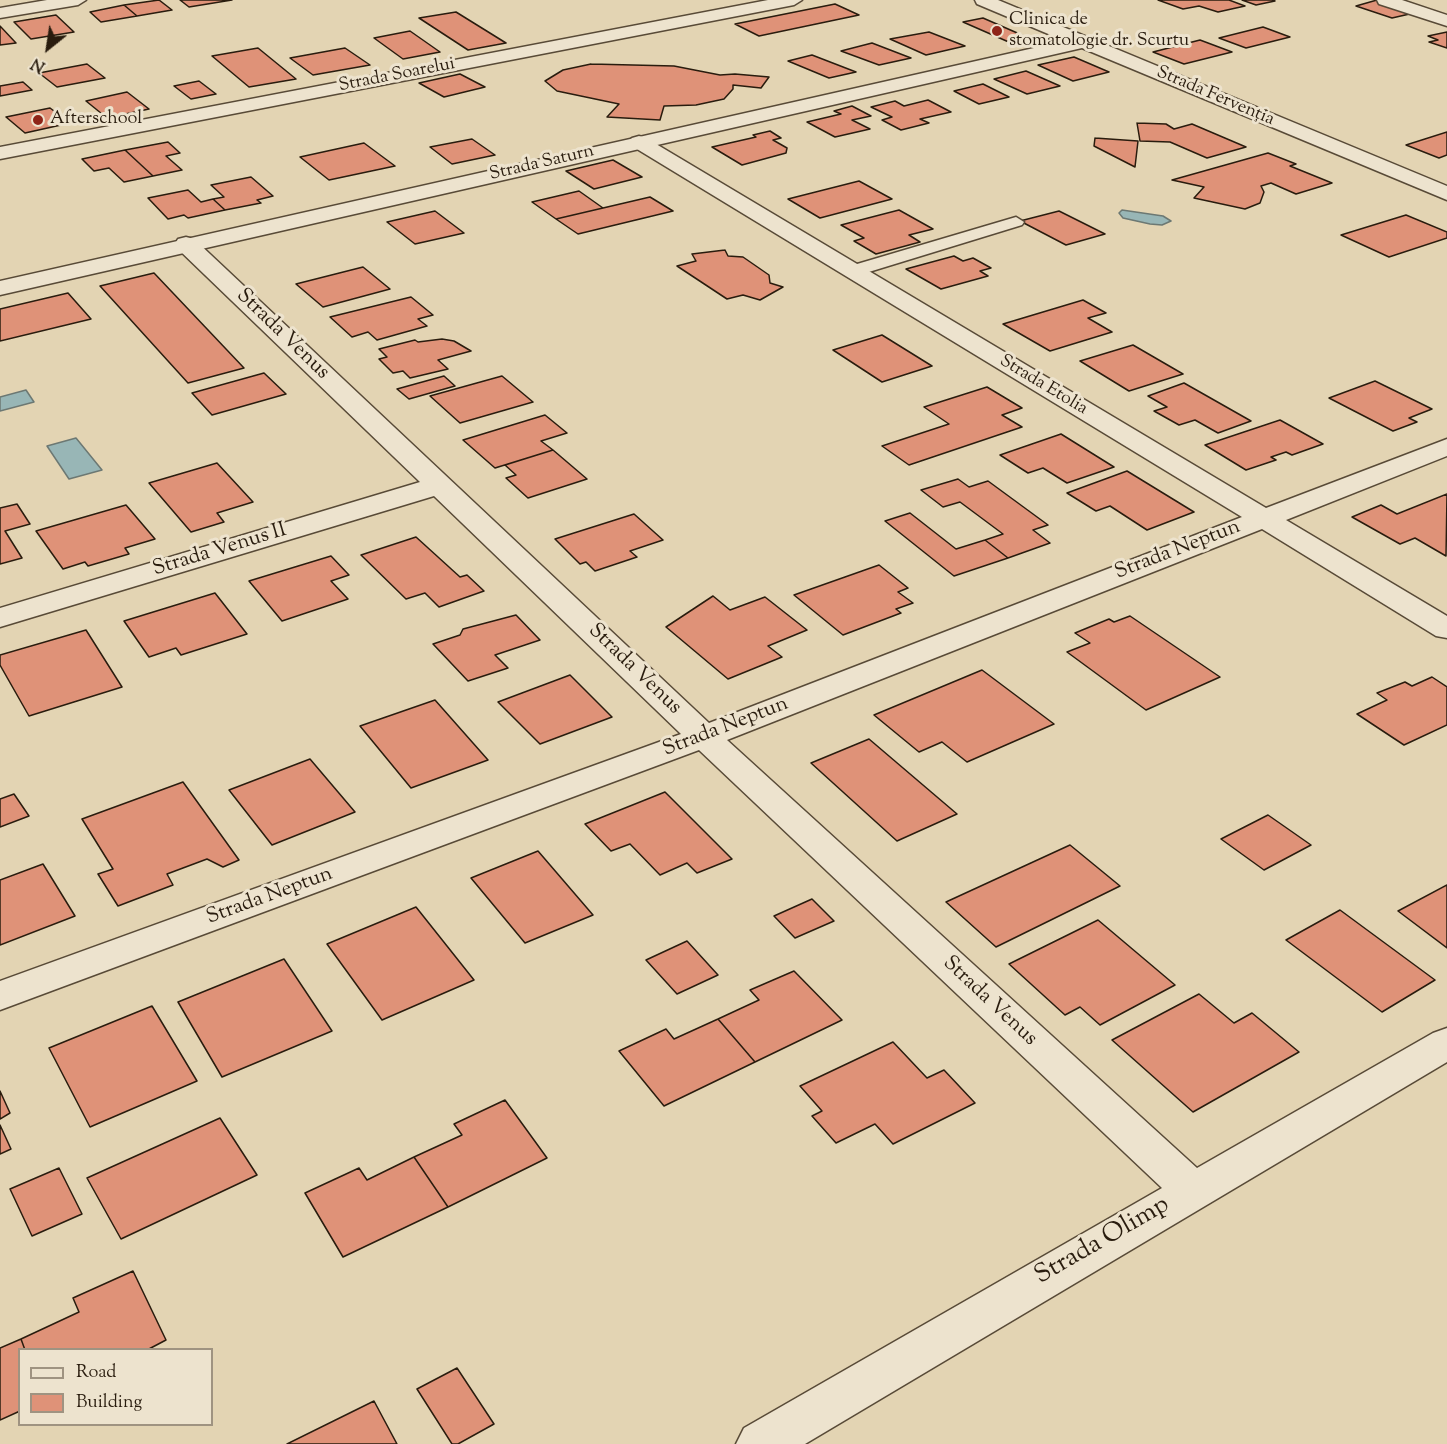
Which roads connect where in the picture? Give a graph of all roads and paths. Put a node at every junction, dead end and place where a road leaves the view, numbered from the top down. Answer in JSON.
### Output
{"nodes":[{"id":1,"x":78,"y":0,"type":"edge"},
{"id":2,"x":794,"y":0,"type":"edge"},
{"id":3,"x":983,"y":0,"type":"edge"},
{"id":4,"x":1385,"y":0,"type":"edge"},
{"id":5,"x":0,"y":13,"type":"edge"},
{"id":6,"x":1443,"y":17,"type":"edge"},
{"id":7,"x":1084,"y":42,"type":"junction"},
{"id":8,"x":639,"y":142,"type":"junction"},
{"id":9,"x":0,"y":153,"type":"edge"},
{"id":10,"x":1447,"y":194,"type":"edge"},
{"id":11,"x":1016,"y":222,"type":"dead end"},
{"id":12,"x":186,"y":244,"type":"junction"},
{"id":13,"x":853,"y":272,"type":"junction"},
{"id":14,"x":0,"y":288,"type":"edge"},
{"id":15,"x":1447,"y":447,"type":"edge"},
{"id":16,"x":440,"y":485,"type":"junction"},
{"id":17,"x":1262,"y":518,"type":"junction"},
{"id":18,"x":0,"y":618,"type":"edge"},
{"id":19,"x":1447,"y":629,"type":"edge"},
{"id":20,"x":704,"y":737,"type":"junction"},
{"id":21,"x":0,"y":996,"type":"edge"},
{"id":22,"x":1447,"y":1043,"type":"edge"},
{"id":23,"x":1192,"y":1190,"type":"junction"},
{"id":24,"x":761,"y":1444,"type":"edge"}],
"edges":[{"from":1,"to":5,"type":"street"},
{"from":2,"to":9,"type":"street","name":"Strada Soarelui"},
{"from":3,"to":7,"type":"street","name":"Strada Fervenția"},
{"from":4,"to":6,"type":"street"},
{"from":7,"to":8,"type":"street","name":"Strada Saturn"},
{"from":7,"to":10,"type":"street","name":"Strada Fervenția"},
{"from":8,"to":12,"type":"street","name":"Strada Saturn"},
{"from":8,"to":13,"type":"street","name":"Strada Etolia"},
{"from":11,"to":13,"type":"lane"},
{"from":12,"to":14,"type":"street","name":"Strada Saturn"},
{"from":12,"to":16,"type":"street","name":"Strada Venus"},
{"from":13,"to":17,"type":"street","name":"Strada Etolia"},
{"from":15,"to":17,"type":"street","name":"Strada Neptun"},
{"from":16,"to":18,"type":"street","name":"Strada Venus II"},
{"from":16,"to":20,"type":"street","name":"Strada Venus"},
{"from":17,"to":19,"type":"street","name":"Strada Etolia"},
{"from":17,"to":20,"type":"street","name":"Strada Neptun"},
{"from":20,"to":21,"type":"street","name":"Strada Neptun"},
{"from":20,"to":23,"type":"street","name":"Strada Venus"},
{"from":22,"to":23,"type":"street","name":"Strada Olimp"},
{"from":23,"to":24,"type":"street","name":"Strada Olimp"}]}
